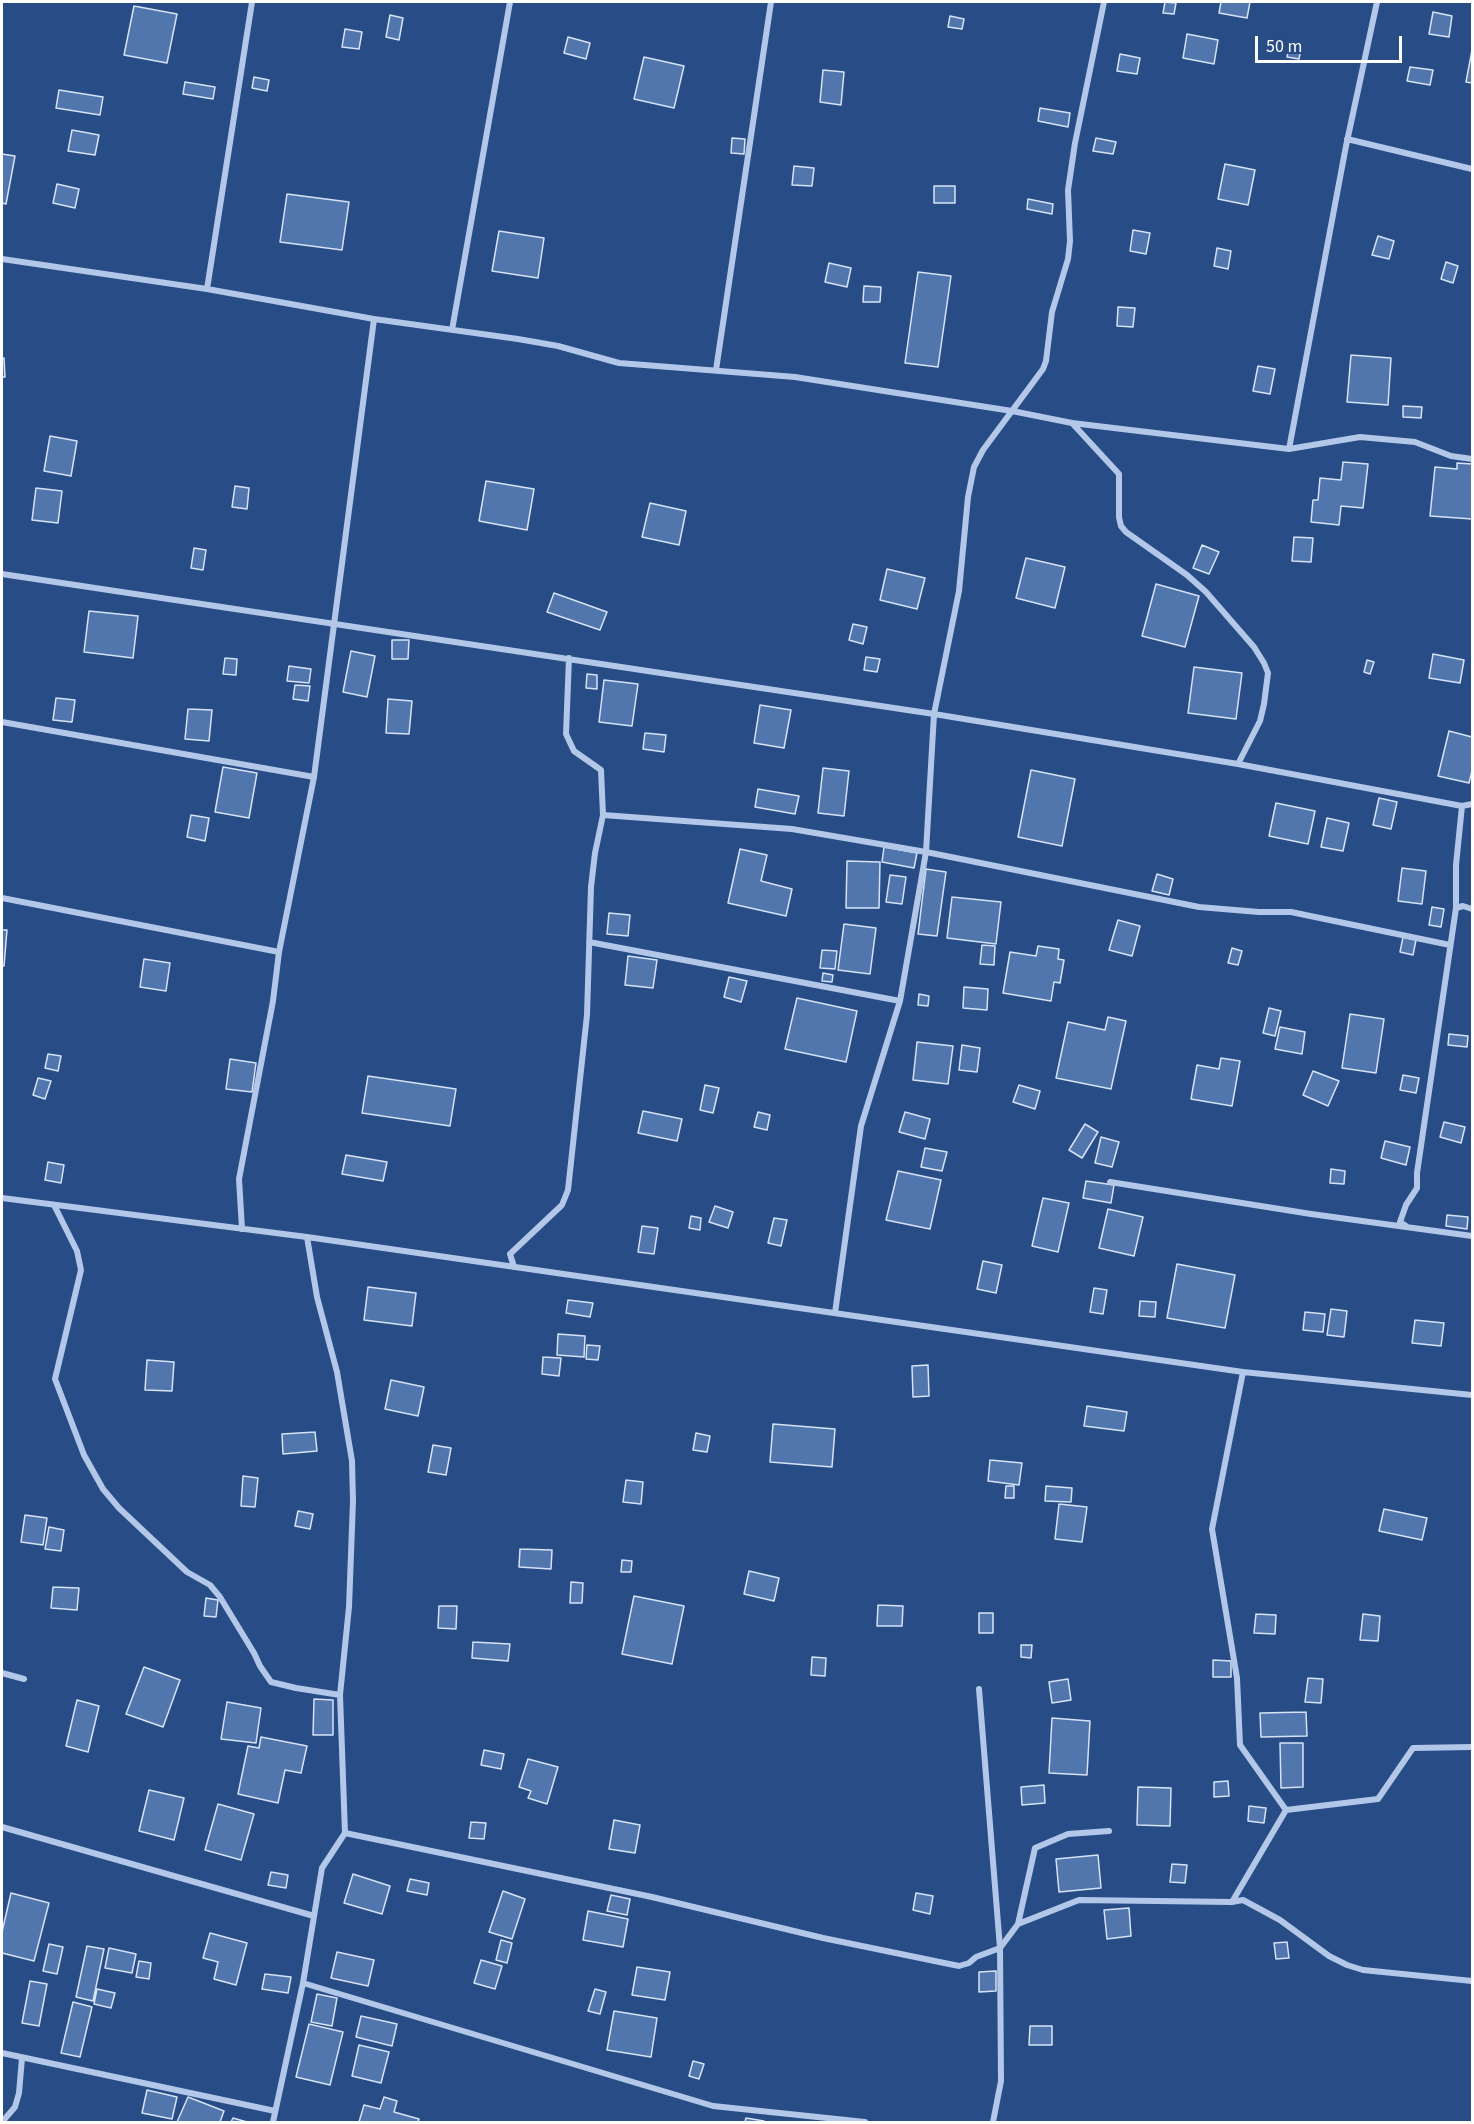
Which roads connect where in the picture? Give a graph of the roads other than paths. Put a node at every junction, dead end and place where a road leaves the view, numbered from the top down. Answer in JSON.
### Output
{"nodes":[{"id":1,"x":252,"y":2,"type":"edge"},
{"id":2,"x":510,"y":2,"type":"edge"},
{"id":3,"x":771,"y":2,"type":"edge"},
{"id":4,"x":1104,"y":2,"type":"edge"},
{"id":5,"x":1377,"y":2,"type":"edge"},
{"id":6,"x":1347,"y":139,"type":"junction"},
{"id":7,"x":1473,"y":169,"type":"edge"},
{"id":8,"x":2,"y":259,"type":"edge"},
{"id":9,"x":207,"y":289,"type":"junction"},
{"id":10,"x":374,"y":319,"type":"junction"},
{"id":11,"x":452,"y":330,"type":"junction"},
{"id":12,"x":716,"y":370,"type":"junction"},
{"id":13,"x":1012,"y":411,"type":"junction"},
{"id":14,"x":1072,"y":423,"type":"junction"},
{"id":15,"x":1289,"y":448,"type":"junction"},
{"id":16,"x":1473,"y":459,"type":"edge"},
{"id":17,"x":2,"y":574,"type":"edge"},
{"id":18,"x":334,"y":622,"type":"junction"},
{"id":19,"x":569,"y":658,"type":"junction"},
{"id":20,"x":934,"y":714,"type":"junction"},
{"id":21,"x":2,"y":722,"type":"edge"},
{"id":22,"x":1238,"y":764,"type":"junction"},
{"id":23,"x":314,"y":777,"type":"junction"},
{"id":24,"x":1473,"y":804,"type":"edge"},
{"id":25,"x":1462,"y":806,"type":"junction"},
{"id":26,"x":603,"y":815,"type":"junction"},
{"id":27,"x":926,"y":852,"type":"junction"},
{"id":28,"x":2,"y":898,"type":"edge"},
{"id":29,"x":1455,"y":908,"type":"junction"},
{"id":30,"x":1473,"y":909,"type":"edge"},
{"id":31,"x":589,"y":942,"type":"junction"},
{"id":32,"x":1450,"y":945,"type":"junction"},
{"id":33,"x":279,"y":952,"type":"junction"},
{"id":34,"x":900,"y":1001,"type":"junction"},
{"id":35,"x":1110,"y":1182,"type":"dead end"},
{"id":36,"x":2,"y":1198,"type":"edge"},
{"id":37,"x":54,"y":1205,"type":"junction"},
{"id":38,"x":242,"y":1229,"type":"junction"},
{"id":39,"x":1411,"y":1229,"type":"junction"},
{"id":40,"x":1473,"y":1236,"type":"edge"},
{"id":41,"x":307,"y":1237,"type":"junction"},
{"id":42,"x":513,"y":1267,"type":"junction"},
{"id":43,"x":835,"y":1313,"type":"junction"},
{"id":44,"x":1243,"y":1372,"type":"junction"},
{"id":45,"x":1473,"y":1395,"type":"edge"},
{"id":46,"x":2,"y":1673,"type":"edge"},
{"id":47,"x":24,"y":1679,"type":"dead end"},
{"id":48,"x":979,"y":1689,"type":"dead end"},
{"id":49,"x":340,"y":1695,"type":"junction"},
{"id":50,"x":1473,"y":1747,"type":"edge"},
{"id":51,"x":1286,"y":1810,"type":"junction"},
{"id":52,"x":2,"y":1827,"type":"edge"},
{"id":53,"x":1109,"y":1831,"type":"dead end"},
{"id":54,"x":345,"y":1833,"type":"junction"},
{"id":55,"x":1232,"y":1902,"type":"junction"},
{"id":56,"x":314,"y":1916,"type":"junction"},
{"id":57,"x":1018,"y":1924,"type":"junction"},
{"id":58,"x":1000,"y":1948,"type":"junction"},
{"id":59,"x":1473,"y":1981,"type":"edge"},
{"id":60,"x":303,"y":1983,"type":"junction"},
{"id":61,"x":2,"y":2053,"type":"edge"},
{"id":62,"x":22,"y":2058,"type":"junction"},
{"id":63,"x":275,"y":2112,"type":"junction"},
{"id":64,"x":2,"y":2122,"type":"edge"},
{"id":65,"x":273,"y":2122,"type":"edge"},
{"id":66,"x":865,"y":2122,"type":"edge"},
{"id":67,"x":993,"y":2122,"type":"edge"}],
"edges":[{"from":1,"to":9,"type":"street"},
{"from":2,"to":11,"type":"street"},
{"from":3,"to":12,"type":"street"},
{"from":4,"to":13,"type":"street"},
{"from":5,"to":6,"type":"street"},
{"from":6,"to":7,"type":"street"},
{"from":6,"to":15,"type":"street"},
{"from":8,"to":9,"type":"street"},
{"from":9,"to":10,"type":"street"},
{"from":10,"to":11,"type":"street"},
{"from":10,"to":18,"type":"street"},
{"from":11,"to":12,"type":"street"},
{"from":12,"to":13,"type":"street"},
{"from":13,"to":14,"type":"street"},
{"from":13,"to":20,"type":"street"},
{"from":14,"to":15,"type":"street"},
{"from":14,"to":22,"type":"street"},
{"from":15,"to":16,"type":"street"},
{"from":17,"to":18,"type":"street"},
{"from":18,"to":19,"type":"street"},
{"from":18,"to":23,"type":"street"},
{"from":19,"to":20,"type":"street"},
{"from":19,"to":26,"type":"street"},
{"from":20,"to":22,"type":"street"},
{"from":20,"to":27,"type":"street"},
{"from":21,"to":23,"type":"street"},
{"from":22,"to":25,"type":"street"},
{"from":23,"to":33,"type":"street"},
{"from":24,"to":25,"type":"street"},
{"from":25,"to":29,"type":"street"},
{"from":26,"to":27,"type":"street"},
{"from":26,"to":31,"type":"street"},
{"from":27,"to":32,"type":"street"},
{"from":27,"to":34,"type":"street"},
{"from":28,"to":33,"type":"street"},
{"from":29,"to":30,"type":"street"},
{"from":29,"to":32,"type":"street"},
{"from":31,"to":34,"type":"street"},
{"from":31,"to":42,"type":"street"},
{"from":32,"to":39,"type":"street"},
{"from":33,"to":38,"type":"street"},
{"from":34,"to":43,"type":"street"},
{"from":35,"to":39,"type":"street"},
{"from":36,"to":37,"type":"street"},
{"from":37,"to":38,"type":"street"},
{"from":37,"to":49,"type":"street"},
{"from":38,"to":41,"type":"street"},
{"from":39,"to":40,"type":"street"},
{"from":41,"to":42,"type":"street"},
{"from":41,"to":49,"type":"street"},
{"from":42,"to":43,"type":"street"},
{"from":43,"to":44,"type":"street"},
{"from":44,"to":45,"type":"street"},
{"from":44,"to":51,"type":"street"},
{"from":46,"to":47,"type":"street"},
{"from":48,"to":58,"type":"street"},
{"from":49,"to":54,"type":"street"},
{"from":50,"to":51,"type":"street"},
{"from":51,"to":55,"type":"street"},
{"from":52,"to":56,"type":"street"},
{"from":53,"to":57,"type":"street"},
{"from":54,"to":56,"type":"street"},
{"from":54,"to":58,"type":"street"},
{"from":55,"to":57,"type":"street"},
{"from":55,"to":59,"type":"street"},
{"from":56,"to":60,"type":"street"},
{"from":57,"to":58,"type":"street"},
{"from":58,"to":67,"type":"street"},
{"from":60,"to":63,"type":"street"},
{"from":60,"to":66,"type":"street"},
{"from":61,"to":62,"type":"street"},
{"from":62,"to":63,"type":"street"},
{"from":62,"to":64,"type":"street"},
{"from":63,"to":65,"type":"street"}]}
